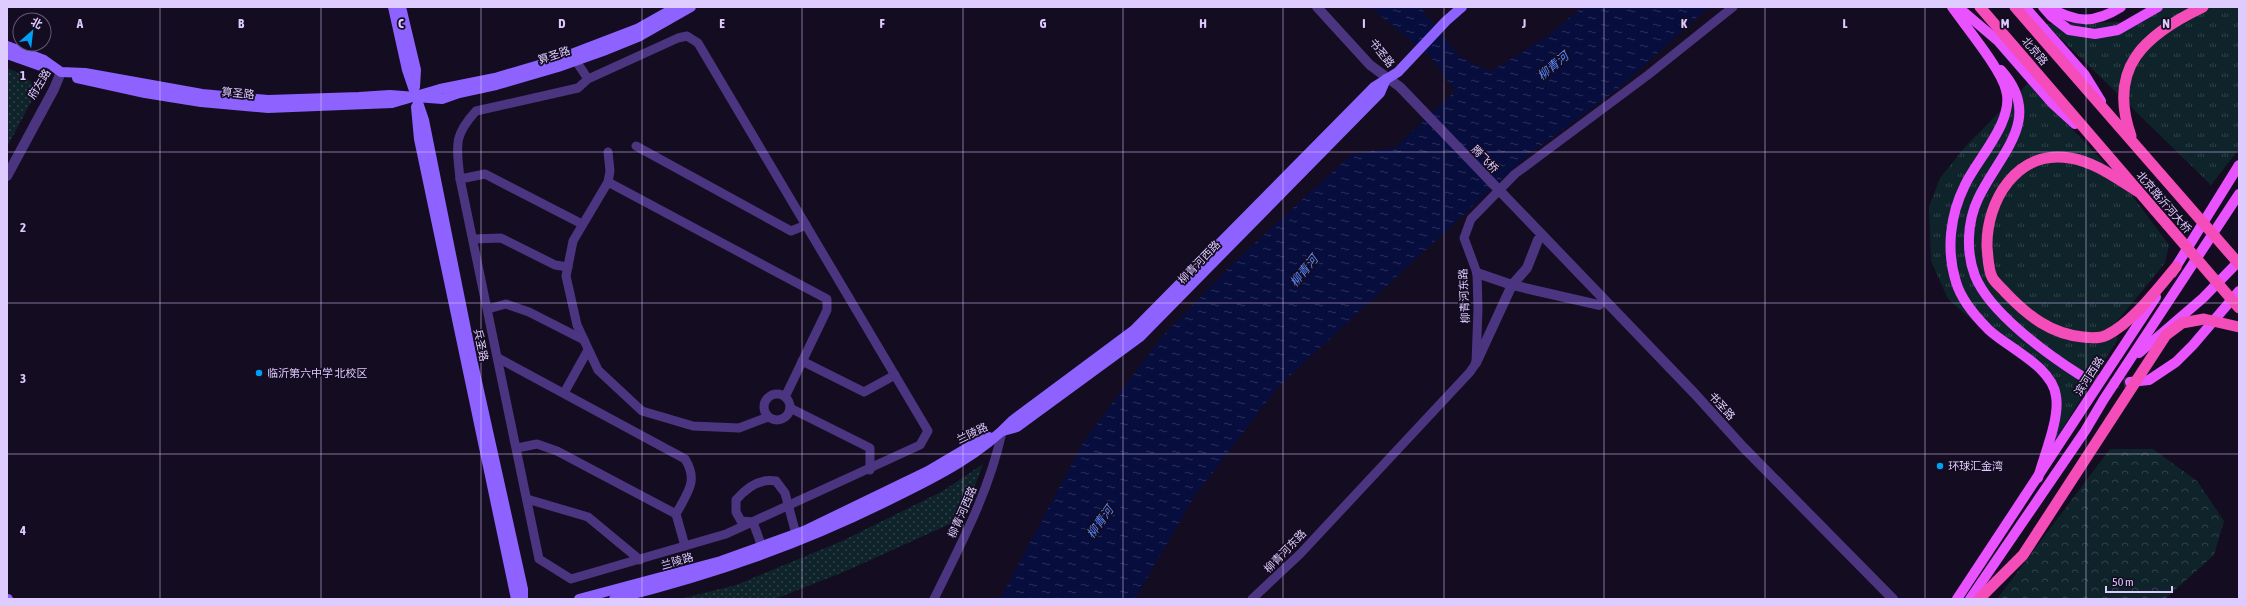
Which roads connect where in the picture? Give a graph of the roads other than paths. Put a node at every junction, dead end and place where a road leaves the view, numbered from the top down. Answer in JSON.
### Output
{"nodes":[{"id":1,"x":393,"y":7,"type":"edge"},
{"id":2,"x":401,"y":7,"type":"edge"},
{"id":3,"x":676,"y":7,"type":"edge"},
{"id":4,"x":691,"y":7,"type":"edge"},
{"id":5,"x":1317,"y":7,"type":"edge"},
{"id":6,"x":1325,"y":7,"type":"edge"},
{"id":7,"x":1462,"y":7,"type":"edge"},
{"id":8,"x":1732,"y":7,"type":"edge"},
{"id":9,"x":1952,"y":7,"type":"edge"},
{"id":10,"x":1958,"y":7,"type":"edge"},
{"id":11,"x":1980,"y":7,"type":"edge"},
{"id":12,"x":2015,"y":7,"type":"edge"},
{"id":13,"x":2025,"y":7,"type":"edge"},
{"id":14,"x":2043,"y":7,"type":"edge"},
{"id":15,"x":2049,"y":7,"type":"edge"},
{"id":16,"x":2122,"y":7,"type":"edge"},
{"id":17,"x":2158,"y":7,"type":"edge"},
{"id":18,"x":2203,"y":7,"type":"edge"},
{"id":19,"x":1971,"y":35,"type":"junction"},
{"id":20,"x":7,"y":46,"type":"edge"},
{"id":21,"x":7,"y":54,"type":"edge"},
{"id":22,"x":576,"y":61,"type":"junction"},
{"id":23,"x":61,"y":72,"type":"junction"},
{"id":24,"x":1387,"y":78,"type":"junction"},
{"id":25,"x":588,"y":79,"type":"junction"},
{"id":26,"x":2090,"y":92,"type":"joint"},
{"id":27,"x":415,"y":97,"type":"junction"},
{"id":28,"x":1417,"y":109,"type":"joint"},
{"id":29,"x":2069,"y":112,"type":"joint"},
{"id":30,"x":2113,"y":119,"type":"junction"},
{"id":31,"x":2094,"y":140,"type":"junction"},
{"id":32,"x":2133,"y":142,"type":"junction"},
{"id":33,"x":636,"y":146,"type":"dead end"},
{"id":34,"x":608,"y":152,"type":"dead end"},
{"id":35,"x":2239,"y":165,"type":"edge"},
{"id":36,"x":7,"y":167,"type":"edge"},
{"id":37,"x":7,"y":176,"type":"edge"},
{"id":38,"x":460,"y":179,"type":"junction"},
{"id":39,"x":608,"y":182,"type":"junction"},
{"id":40,"x":2137,"y":191,"type":"junction"},
{"id":41,"x":2239,"y":194,"type":"edge"},
{"id":42,"x":582,"y":224,"type":"junction"},
{"id":43,"x":806,"y":225,"type":"junction"},
{"id":44,"x":1532,"y":230,"type":"junction"},
{"id":45,"x":473,"y":239,"type":"junction"},
{"id":46,"x":1538,"y":240,"type":"junction"},
{"id":47,"x":2239,"y":261,"type":"edge"},
{"id":48,"x":2239,"y":264,"type":"edge"},
{"id":49,"x":568,"y":267,"type":"junction"},
{"id":50,"x":2176,"y":267,"type":"junction"},
{"id":51,"x":1477,"y":274,"type":"junction"},
{"id":52,"x":1512,"y":285,"type":"junction"},
{"id":53,"x":2239,"y":291,"type":"edge"},
{"id":54,"x":1599,"y":305,"type":"junction"},
{"id":55,"x":2239,"y":308,"type":"edge"},
{"id":56,"x":488,"y":309,"type":"junction"},
{"id":57,"x":2239,"y":327,"type":"edge"},
{"id":58,"x":584,"y":340,"type":"junction"},
{"id":59,"x":588,"y":350,"type":"junction"},
{"id":60,"x":498,"y":358,"type":"junction"},
{"id":61,"x":802,"y":361,"type":"junction"},
{"id":62,"x":1476,"y":362,"type":"junction"},
{"id":63,"x":2129,"y":363,"type":"junction"},
{"id":64,"x":895,"y":375,"type":"junction"},
{"id":65,"x":2080,"y":375,"type":"tunnel mouth"},
{"id":66,"x":2130,"y":382,"type":"tunnel mouth"},
{"id":67,"x":564,"y":393,"type":"junction"},
{"id":68,"x":785,"y":397,"type":"junction"},
{"id":69,"x":790,"y":408,"type":"junction"},
{"id":70,"x":768,"y":417,"type":"junction"},
{"id":71,"x":1002,"y":432,"type":"junction"},
{"id":72,"x":517,"y":448,"type":"junction"},
{"id":73,"x":870,"y":470,"type":"junction"},
{"id":74,"x":2038,"y":478,"type":"junction"},
{"id":75,"x":527,"y":499,"type":"junction"},
{"id":76,"x":788,"y":506,"type":"junction"},
{"id":77,"x":676,"y":514,"type":"junction"},
{"id":78,"x":753,"y":522,"type":"junction"},
{"id":79,"x":796,"y":534,"type":"junction"},
{"id":80,"x":685,"y":546,"type":"junction"},
{"id":81,"x":762,"y":547,"type":"junction"},
{"id":82,"x":640,"y":560,"type":"junction"},
{"id":83,"x":516,"y":599,"type":"edge"},
{"id":84,"x":522,"y":599,"type":"edge"},
{"id":85,"x":579,"y":599,"type":"edge"},
{"id":86,"x":614,"y":599,"type":"edge"},
{"id":87,"x":934,"y":599,"type":"edge"},
{"id":88,"x":1252,"y":599,"type":"edge"},
{"id":89,"x":1885,"y":599,"type":"edge"},
{"id":90,"x":1893,"y":599,"type":"edge"},
{"id":91,"x":1957,"y":599,"type":"edge"},
{"id":92,"x":1970,"y":599,"type":"edge"},
{"id":93,"x":1979,"y":599,"type":"edge"}],
"edges":[{"from":1,"to":27,"type":"main road","name":"兵圣路"},
{"from":2,"to":27,"type":"main road","name":"兵圣路"},
{"from":3,"to":27,"type":"main road","name":"算圣路"},
{"from":4,"to":22,"type":"main road","name":"算圣路"},
{"from":5,"to":24,"type":"street","name":"书圣路"},
{"from":6,"to":24,"type":"street","name":"书圣路"},
{"from":7,"to":24,"type":"main road","name":"柳青河西路"},
{"from":8,"to":51,"type":"street","name":"柳青河东路"},
{"from":9,"to":19,"type":"main road"},
{"from":10,"to":31,"type":"main road"},
{"from":11,"to":29,"type":"highway","name":"北京路"},
{"from":12,"to":26,"type":"highway","name":"北京路"},
{"from":13,"to":30,"type":"main road"},
{"from":14,"to":17,"type":"main road"},
{"from":15,"to":16,"type":"main road"},
{"from":18,"to":32,"type":"highway"},
{"from":19,"to":65,"type":"main road"},
{"from":19,"to":74,"type":"main road"},
{"from":20,"to":23,"type":"main road"},
{"from":21,"to":23,"type":"main road","name":"算圣路"},
{"from":22,"to":25,"type":"street"},
{"from":22,"to":27,"type":"main road","name":"算圣路"},
{"from":23,"to":27,"type":"main road","name":"算圣路"},
{"from":23,"to":36,"type":"street","name":"府左路"},
{"from":23,"to":37,"type":"street","name":"府左路"},
{"from":24,"to":28,"type":"street","name":"书圣路"},
{"from":24,"to":71,"type":"main road","name":"柳青河西路"},
{"from":25,"to":38,"type":"street"},
{"from":25,"to":43,"type":"street"},
{"from":26,"to":30,"type":"highway","name":"北京路沂河大桥"},
{"from":27,"to":83,"type":"main road","name":"兵圣路"},
{"from":27,"to":84,"type":"main road","name":"兵圣路"},
{"from":28,"to":44,"type":"street","name":"腾飞桥"},
{"from":29,"to":31,"type":"highway","name":"北京路沂河大桥"},
{"from":30,"to":32,"type":"highway","name":"北京路沂河大桥"},
{"from":31,"to":40,"type":"highway","name":"北京路沂河大桥"},
{"from":32,"to":48,"type":"highway","name":"北京路沂河大桥"},
{"from":33,"to":43,"type":"street"},
{"from":34,"to":39,"type":"street"},
{"from":35,"to":50,"type":"main road","name":"滨河西路"},
{"from":38,"to":42,"type":"street"},
{"from":38,"to":45,"type":"street"},
{"from":39,"to":42,"type":"street"},
{"from":39,"to":61,"type":"street"},
{"from":40,"to":50,"type":"highway"},
{"from":40,"to":55,"type":"highway","name":"北京路沂河大桥"},
{"from":41,"to":63,"type":"main road"},
{"from":42,"to":49,"type":"street"},
{"from":43,"to":64,"type":"street"},
{"from":44,"to":46,"type":"street","name":"书圣路"},
{"from":44,"to":90,"type":"street","name":"书圣路"},
{"from":45,"to":49,"type":"street"},
{"from":45,"to":56,"type":"street"},
{"from":46,"to":52,"type":"street"},
{"from":46,"to":54,"type":"street","name":"书圣路"},
{"from":47,"to":63,"type":"main road"},
{"from":49,"to":58,"type":"street"},
{"from":50,"to":74,"type":"main road","name":"滨河西路"},
{"from":51,"to":52,"type":"street"},
{"from":51,"to":62,"type":"street","name":"柳青河东路"},
{"from":52,"to":54,"type":"street"},
{"from":52,"to":62,"type":"street"},
{"from":53,"to":66,"type":"main road"},
{"from":54,"to":89,"type":"street","name":"书圣路"},
{"from":56,"to":58,"type":"street"},
{"from":56,"to":60,"type":"street"},
{"from":57,"to":93,"type":"highway"},
{"from":58,"to":59,"type":"street"},
{"from":59,"to":67,"type":"street"},
{"from":59,"to":70,"type":"street"},
{"from":60,"to":67,"type":"street"},
{"from":60,"to":72,"type":"street"},
{"from":61,"to":64,"type":"street"},
{"from":61,"to":68,"type":"street"},
{"from":62,"to":88,"type":"street","name":"柳青河东路"},
{"from":63,"to":92,"type":"main road"},
{"from":64,"to":73,"type":"street"},
{"from":67,"to":77,"type":"street"},
{"from":68,"to":69,"type":"street"},
{"from":68,"to":70,"type":"street"},
{"from":69,"to":70,"type":"street"},
{"from":69,"to":73,"type":"street"},
{"from":71,"to":79,"type":"main road","name":"兰陵路"},
{"from":71,"to":86,"type":"main road","name":"兰陵路"},
{"from":71,"to":87,"type":"street","name":"柳青河西路"},
{"from":72,"to":75,"type":"street"},
{"from":72,"to":77,"type":"street"},
{"from":73,"to":76,"type":"street"},
{"from":74,"to":91,"type":"main road","name":"滨河西路"},
{"from":75,"to":82,"type":"street"},
{"from":75,"to":82,"type":"street"},
{"from":76,"to":78,"type":"street"},
{"from":76,"to":78,"type":"street"},
{"from":76,"to":79,"type":"street"},
{"from":77,"to":80,"type":"street"},
{"from":78,"to":80,"type":"street"},
{"from":78,"to":81,"type":"street"},
{"from":79,"to":81,"type":"main road","name":"兰陵路"},
{"from":80,"to":82,"type":"street"},
{"from":81,"to":85,"type":"main road","name":"兰陵路"}]}
